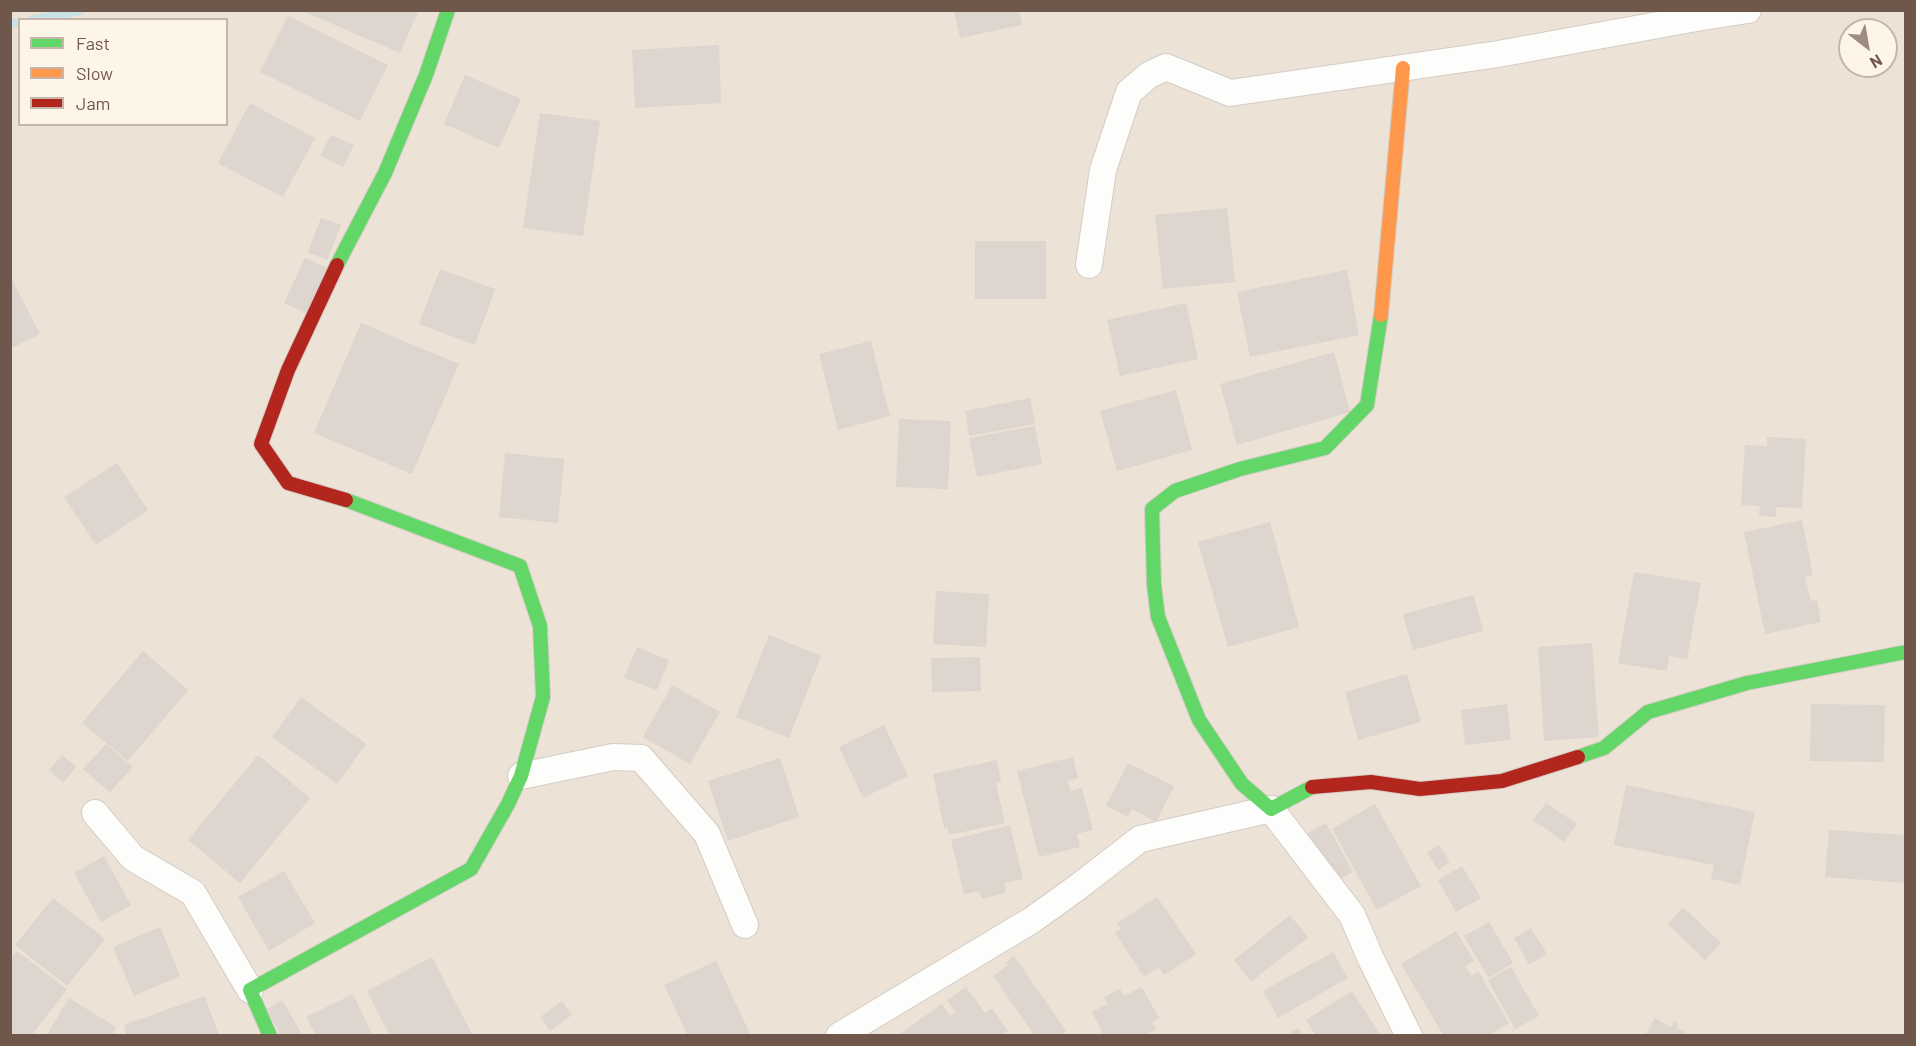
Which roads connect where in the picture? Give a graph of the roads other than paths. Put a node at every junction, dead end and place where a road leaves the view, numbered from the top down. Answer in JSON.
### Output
{"nodes":[{"id":1,"x":448,"y":10,"type":"edge"},
{"id":2,"x":1748,"y":10,"type":"edge"},
{"id":3,"x":1403,"y":68,"type":"junction"},
{"id":4,"x":1089,"y":264,"type":"dead end"},
{"id":5,"x":1905,"y":652,"type":"edge"},
{"id":6,"x":521,"y":776,"type":"junction"},
{"id":7,"x":1271,"y":809,"type":"junction"},
{"id":8,"x":95,"y":813,"type":"dead end"},
{"id":9,"x":745,"y":925,"type":"dead end"},
{"id":10,"x":250,"y":990,"type":"junction"},
{"id":11,"x":845,"y":1034,"type":"edge"},
{"id":12,"x":270,"y":1035,"type":"edge"},
{"id":13,"x":1409,"y":1035,"type":"edge"}],
"edges":[{"from":1,"to":6,"type":"street"},
{"from":2,"to":3,"type":"street"},
{"from":3,"to":4,"type":"street"},
{"from":3,"to":7,"type":"street"},
{"from":5,"to":7,"type":"street"},
{"from":6,"to":9,"type":"street"},
{"from":6,"to":10,"type":"street"},
{"from":7,"to":11,"type":"street"},
{"from":7,"to":13,"type":"street"},
{"from":8,"to":10,"type":"street"},
{"from":10,"to":12,"type":"street"}]}
